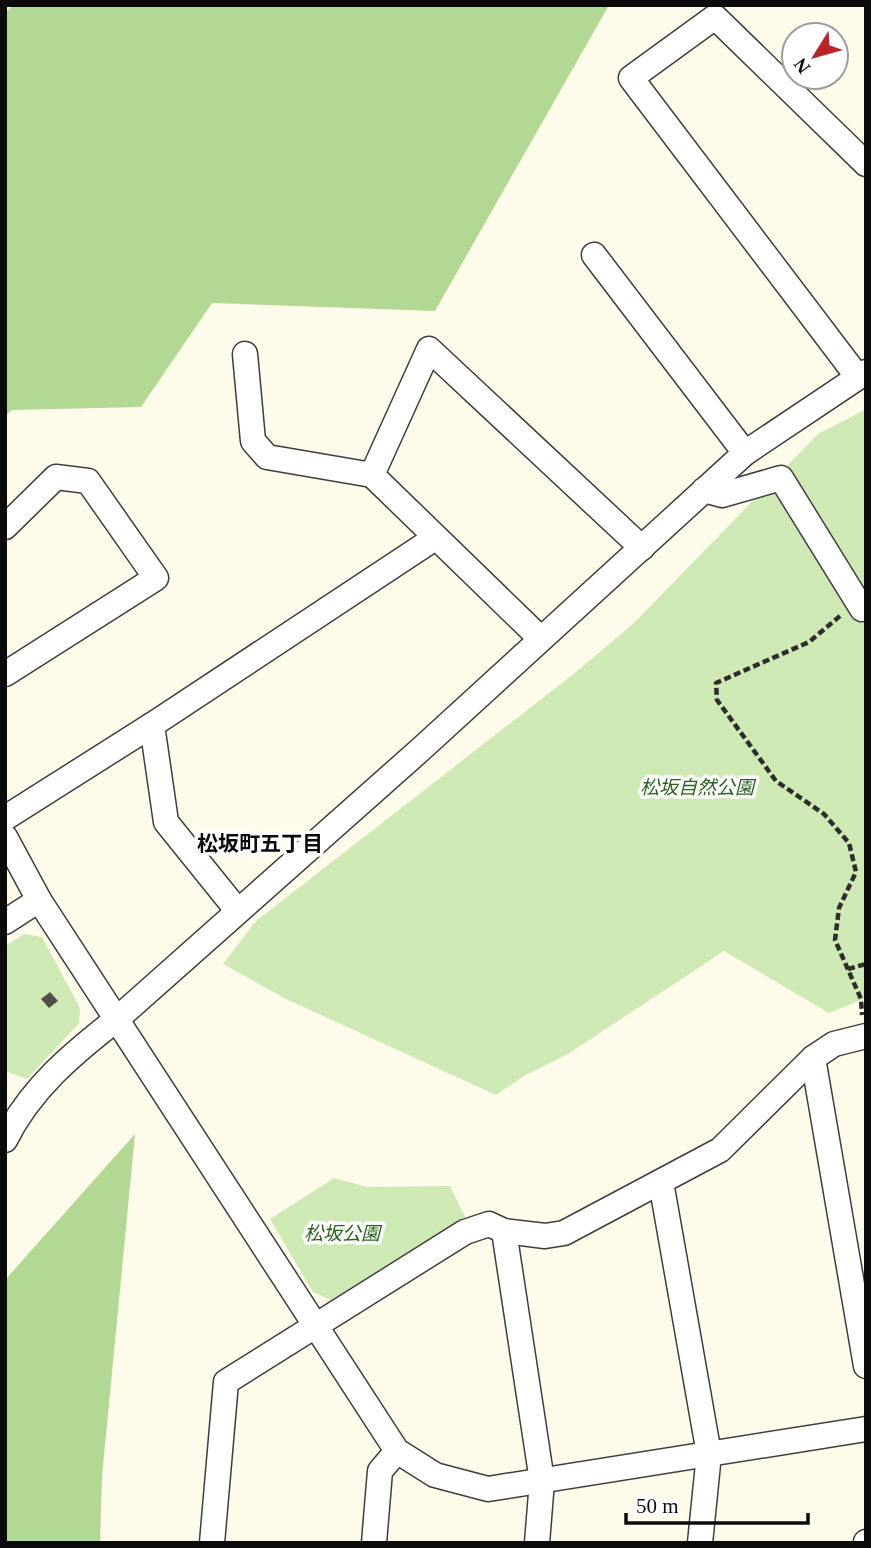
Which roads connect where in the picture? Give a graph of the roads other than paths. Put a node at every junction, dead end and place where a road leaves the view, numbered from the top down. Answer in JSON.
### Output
{"nodes":[{"id":1,"x":866,"y":164,"type":"edge"},
{"id":2,"x":594,"y":255,"type":"dead end"},
{"id":3,"x":245,"y":354,"type":"dead end"},
{"id":4,"x":862,"y":374,"type":"edge"},
{"id":5,"x":745,"y":453,"type":"junction"},
{"id":6,"x":372,"y":475,"type":"junction"},
{"id":7,"x":704,"y":490,"type":"junction"},
{"id":8,"x":5,"y":527,"type":"edge"},
{"id":9,"x":435,"y":538,"type":"junction"},
{"id":10,"x":642,"y":548,"type":"junction"},
{"id":11,"x":860,"y":605,"type":"road end"},
{"id":12,"x":541,"y":639,"type":"junction"},
{"id":13,"x":5,"y":674,"type":"edge"},
{"id":14,"x":152,"y":725,"type":"junction"},
{"id":15,"x":5,"y":818,"type":"edge"},
{"id":16,"x":5,"y":837,"type":"edge"},
{"id":17,"x":39,"y":900,"type":"junction"},
{"id":18,"x":237,"y":910,"type":"junction"},
{"id":19,"x":5,"y":922,"type":"edge"},
{"id":20,"x":117,"y":1019,"type":"junction"},
{"id":21,"x":865,"y":1037,"type":"edge"},
{"id":22,"x":813,"y":1058,"type":"junction"},
{"id":23,"x":5,"y":1140,"type":"edge"},
{"id":24,"x":661,"y":1182,"type":"junction"},
{"id":25,"x":503,"y":1231,"type":"junction"},
{"id":26,"x":315,"y":1325,"type":"junction"},
{"id":27,"x":866,"y":1366,"type":"edge"},
{"id":28,"x":866,"y":1429,"type":"edge"},
{"id":29,"x":397,"y":1451,"type":"junction"},
{"id":30,"x":709,"y":1454,"type":"junction"},
{"id":31,"x":542,"y":1481,"type":"junction"},
{"id":32,"x":212,"y":1543,"type":"edge"},
{"id":33,"x":374,"y":1543,"type":"edge"},
{"id":34,"x":537,"y":1543,"type":"edge"},
{"id":35,"x":700,"y":1543,"type":"edge"}],
"edges":[{"from":1,"to":4,"type":"street"},
{"from":2,"to":5,"type":"street"},
{"from":3,"to":6,"type":"street"},
{"from":4,"to":5,"type":"street"},
{"from":5,"to":7,"type":"street"},
{"from":6,"to":9,"type":"street"},
{"from":6,"to":10,"type":"street"},
{"from":7,"to":10,"type":"street"},
{"from":7,"to":11,"type":"street"},
{"from":8,"to":13,"type":"street"},
{"from":9,"to":12,"type":"street"},
{"from":9,"to":14,"type":"street"},
{"from":10,"to":12,"type":"street"},
{"from":12,"to":18,"type":"street"},
{"from":14,"to":15,"type":"street"},
{"from":14,"to":18,"type":"street"},
{"from":16,"to":17,"type":"street"},
{"from":17,"to":19,"type":"street"},
{"from":17,"to":20,"type":"street"},
{"from":18,"to":20,"type":"street"},
{"from":20,"to":23,"type":"street"},
{"from":20,"to":26,"type":"street"},
{"from":21,"to":22,"type":"street"},
{"from":22,"to":24,"type":"street"},
{"from":22,"to":27,"type":"street"},
{"from":24,"to":25,"type":"street"},
{"from":24,"to":30,"type":"street"},
{"from":25,"to":26,"type":"street"},
{"from":25,"to":31,"type":"street"},
{"from":26,"to":29,"type":"street"},
{"from":26,"to":32,"type":"street"},
{"from":28,"to":30,"type":"street"},
{"from":29,"to":31,"type":"street"},
{"from":29,"to":33,"type":"street"},
{"from":30,"to":31,"type":"street"},
{"from":30,"to":35,"type":"street"},
{"from":31,"to":34,"type":"street"}]}
